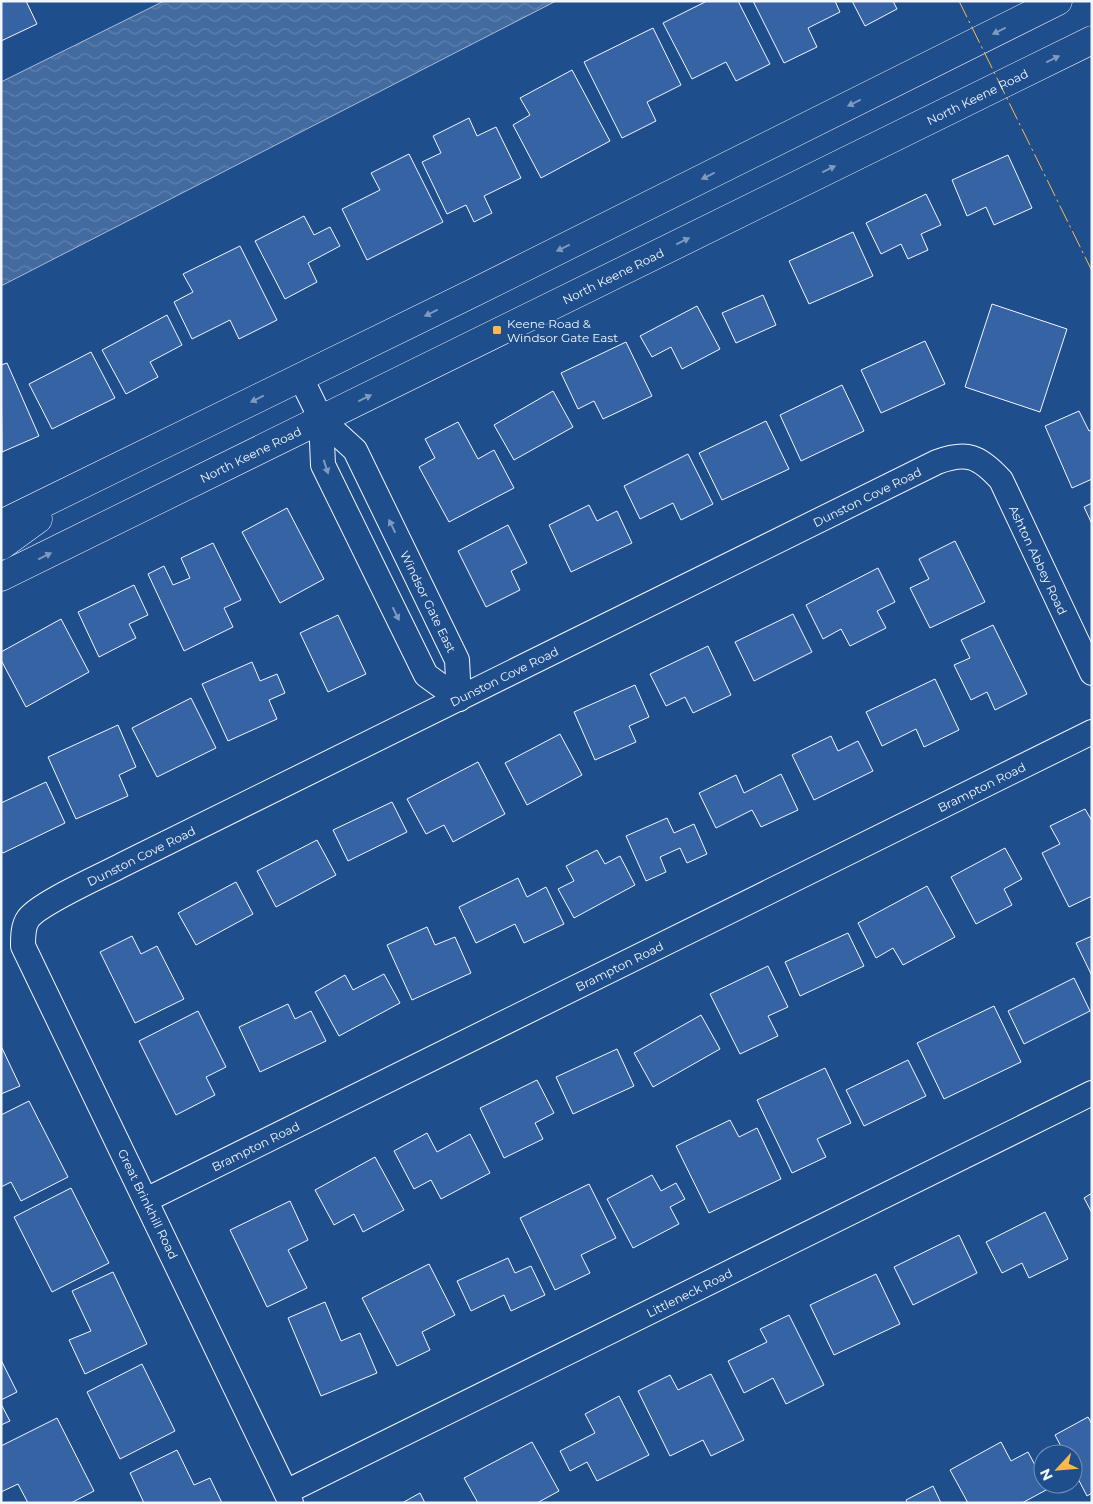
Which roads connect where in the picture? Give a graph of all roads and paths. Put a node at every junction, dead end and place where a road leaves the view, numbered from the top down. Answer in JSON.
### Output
{"nodes":[{"id":1,"x":1058,"y":1,"type":"edge"},
{"id":2,"x":1092,"y":40,"type":"edge"},
{"id":3,"x":300,"y":378,"type":"junction"},
{"id":4,"x":321,"y":419,"type":"junction"},
{"id":5,"x":973,"y":457,"type":"joint"},
{"id":6,"x":89,"y":481,"type":"junction"},
{"id":7,"x":1,"y":524,"type":"edge"},
{"id":8,"x":1,"y":546,"type":"edge"},
{"id":9,"x":1,"y":578,"type":"edge"},
{"id":10,"x":1092,"y":673,"type":"edge"},
{"id":11,"x":459,"y":699,"type":"junction"},
{"id":12,"x":1092,"y":732,"type":"edge"},
{"id":13,"x":39,"y":908,"type":"joint"},
{"id":14,"x":1092,"y":1093,"type":"edge"},
{"id":15,"x":146,"y":1200,"type":"junction"},
{"id":16,"x":289,"y":1497,"type":"edge"}],
"edges":[{"from":1,"to":3,"type":"main road","one_way":true},
{"from":4,"to":2,"type":"main road","name":"North Keene Road","one_way":true},
{"from":3,"to":4,"type":"street","name":"Windsor Gate East"},
{"from":3,"to":6,"type":"main road","one_way":true},
{"from":9,"to":4,"type":"main road","name":"North Keene Road","one_way":true},
{"from":11,"to":4,"type":"street","name":"Windsor Gate East","one_way":true},
{"from":4,"to":11,"type":"street","name":"Windsor Gate East","one_way":true},
{"from":5,"to":10,"type":"street","name":"Ashton Abbey Road"},
{"from":5,"to":11,"type":"street","name":"Dunston Cove Road"},
{"from":6,"to":7,"type":"main road"},
{"from":6,"to":8,"type":"main road"},
{"from":11,"to":13,"type":"street","name":"Dunston Cove Road"},
{"from":12,"to":15,"type":"street","name":"Brampton Road"},
{"from":13,"to":15,"type":"street","name":"Great Brinkhill Road"},
{"from":14,"to":16,"type":"street","name":"Littleneck Road"},
{"from":15,"to":16,"type":"street","name":"Great Brinkhill Road"}]}
